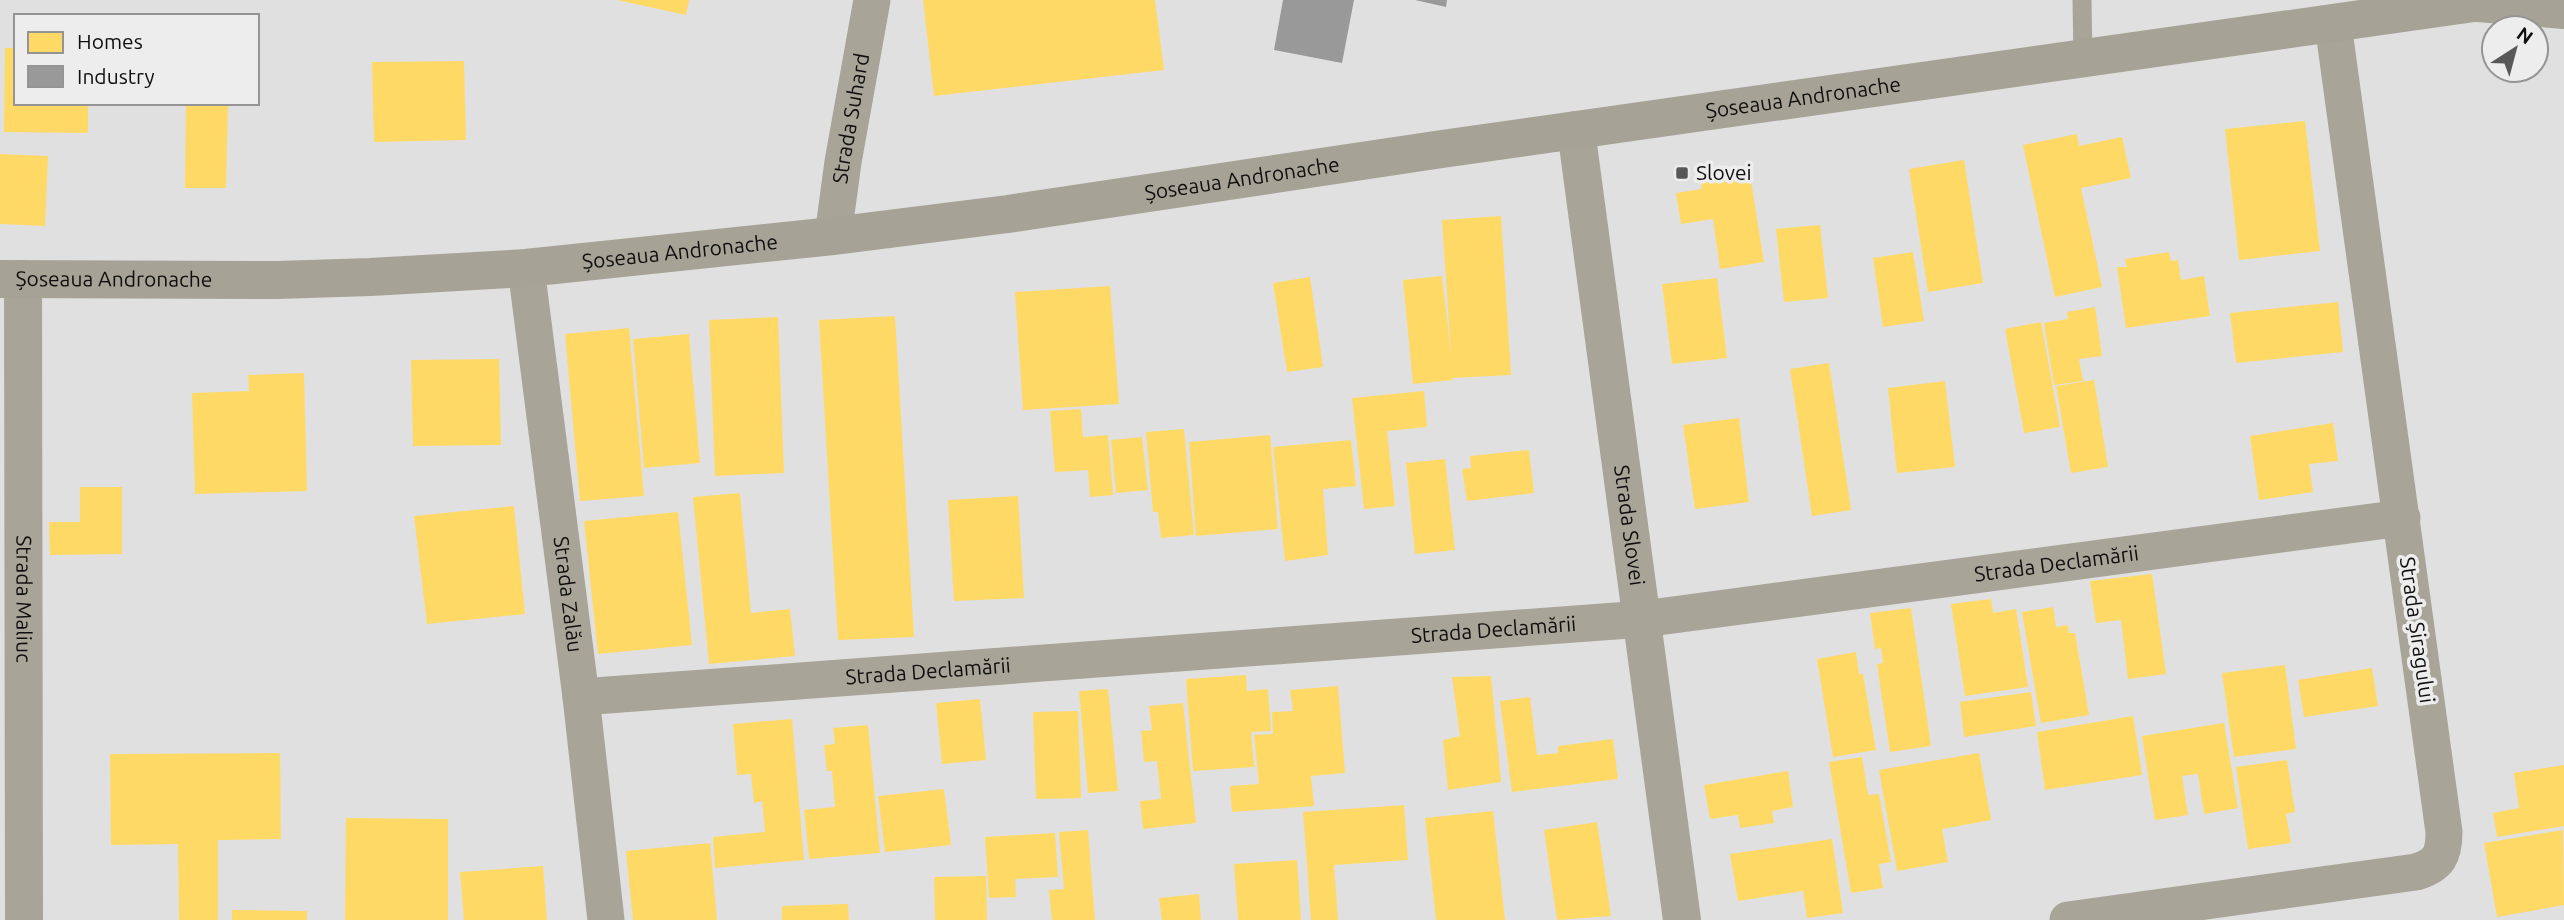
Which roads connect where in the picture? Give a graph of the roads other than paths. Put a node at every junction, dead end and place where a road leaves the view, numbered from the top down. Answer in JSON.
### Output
{"nodes":[{"id":1,"x":873,"y":0,"type":"edge"},
{"id":2,"x":2082,"y":0,"type":"edge"},
{"id":3,"x":2487,"y":1,"type":"edge"},
{"id":4,"x":2564,"y":10,"type":"edge"},
{"id":5,"x":2333,"y":24,"type":"junction"},
{"id":6,"x":2083,"y":59,"type":"junction"},
{"id":7,"x":1576,"y":130,"type":"junction"},
{"id":8,"x":833,"y":236,"type":"junction"},
{"id":9,"x":526,"y":268,"type":"junction"},
{"id":10,"x":11,"y":279,"type":"edge"},
{"id":11,"x":2402,"y":518,"type":"junction"},
{"id":12,"x":1643,"y":619,"type":"junction"},
{"id":13,"x":581,"y":697,"type":"junction"},
{"id":14,"x":2219,"y":910,"type":"edge"},
{"id":15,"x":24,"y":920,"type":"edge"},
{"id":16,"x":606,"y":920,"type":"edge"},
{"id":17,"x":1682,"y":920,"type":"edge"},
{"id":18,"x":2068,"y":920,"type":"edge"}],
"edges":[{"from":1,"to":8,"type":"street","name":"Strada Suhard"},
{"from":2,"to":6,"type":"lane"},
{"from":3,"to":4,"type":"main road","name":"Șoseaua Andronache"},
{"from":3,"to":5,"type":"main road","name":"Șoseaua Andronache"},
{"from":5,"to":6,"type":"main road","name":"Șoseaua Andronache"},
{"from":5,"to":11,"type":"street","name":"Strada Șiragului"},
{"from":6,"to":7,"type":"main road","name":"Șoseaua Andronache"},
{"from":7,"to":8,"type":"main road","name":"Șoseaua Andronache"},
{"from":7,"to":12,"type":"street","name":"Strada Slovei"},
{"from":8,"to":9,"type":"main road","name":"Șoseaua Andronache"},
{"from":9,"to":10,"type":"main road","name":"Șoseaua Andronache"},
{"from":9,"to":13,"type":"street","name":"Strada Zalău"},
{"from":10,"to":15,"type":"street","name":"Strada Maliuc"},
{"from":11,"to":12,"type":"street","name":"Strada Declamării"},
{"from":11,"to":14,"type":"street","name":"Strada Șiragului"},
{"from":12,"to":13,"type":"street","name":"Strada Declamării"},
{"from":12,"to":17,"type":"street","name":"Strada Slovei"},
{"from":13,"to":16,"type":"street","name":"Strada Zalău"},
{"from":14,"to":18,"type":"street","name":"Strada Șiragului"}]}
